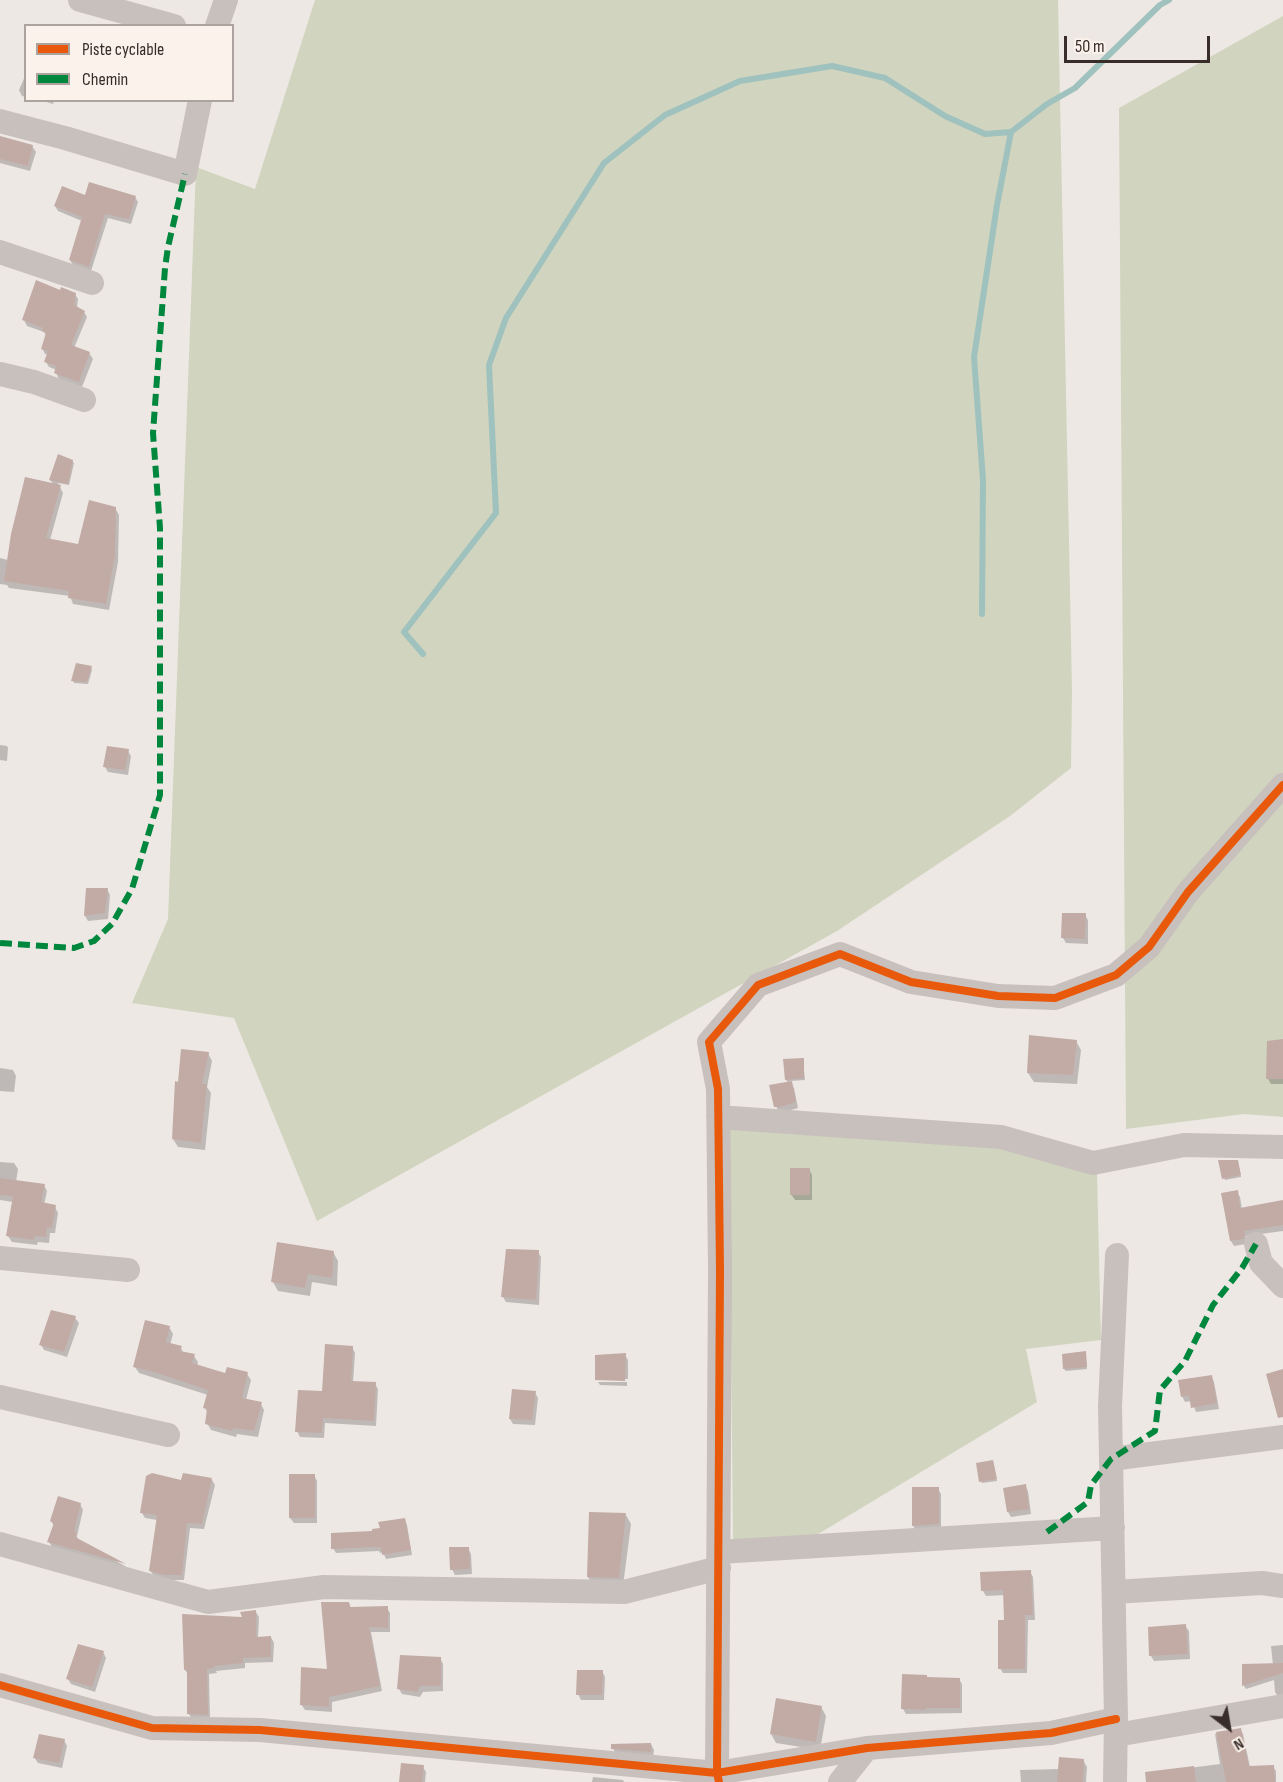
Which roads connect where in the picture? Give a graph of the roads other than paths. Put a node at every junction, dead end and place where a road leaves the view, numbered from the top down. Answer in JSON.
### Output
{"nodes":[{"id":1,"x":80,"y":0,"type":"edge"},
{"id":2,"x":226,"y":0,"type":"edge"},
{"id":3,"x":167,"y":24,"type":"edge"},
{"id":4,"x":218,"y":24,"type":"edge"},
{"id":5,"x":200,"y":102,"type":"edge"},
{"id":6,"x":0,"y":121,"type":"edge"},
{"id":7,"x":0,"y":252,"type":"edge"},
{"id":8,"x":92,"y":283,"type":"dead end"},
{"id":9,"x":0,"y":374,"type":"edge"},
{"id":10,"x":84,"y":400,"type":"dead end"},
{"id":11,"x":1283,"y":785,"type":"edge"},
{"id":12,"x":718,"y":1117,"type":"junction"},
{"id":13,"x":1283,"y":1147,"type":"edge"},
{"id":14,"x":1256,"y":1244,"type":"dead end"},
{"id":15,"x":1117,"y":1255,"type":"dead end"},
{"id":16,"x":0,"y":1258,"type":"edge"},
{"id":17,"x":128,"y":1270,"type":"dead end"},
{"id":18,"x":1283,"y":1286,"type":"edge"},
{"id":19,"x":0,"y":1397,"type":"edge"},
{"id":20,"x":168,"y":1435,"type":"dead end"},
{"id":21,"x":1283,"y":1437,"type":"edge"},
{"id":22,"x":1111,"y":1459,"type":"junction"},
{"id":23,"x":1113,"y":1528,"type":"junction"},
{"id":24,"x":0,"y":1544,"type":"edge"},
{"id":25,"x":719,"y":1560,"type":"junction"},
{"id":26,"x":1283,"y":1586,"type":"edge"},
{"id":27,"x":1114,"y":1592,"type":"junction"},
{"id":28,"x":0,"y":1685,"type":"edge"},
{"id":29,"x":1283,"y":1706,"type":"edge"},
{"id":30,"x":1116,"y":1727,"type":"junction"},
{"id":31,"x":867,"y":1748,"type":"junction"},
{"id":32,"x":718,"y":1777,"type":"edge"},
{"id":33,"x":840,"y":1782,"type":"edge"},
{"id":34,"x":1115,"y":1782,"type":"edge"}],
"edges":[{"from":1,"to":3,"type":"street"},
{"from":2,"to":4,"type":"street"},
{"from":5,"to":6,"type":"street"},
{"from":7,"to":8,"type":"street"},
{"from":9,"to":10,"type":"street"},
{"from":11,"to":12,"type":"street"},
{"from":12,"to":13,"type":"street"},
{"from":12,"to":25,"type":"street"},
{"from":14,"to":18,"type":"street"},
{"from":15,"to":22,"type":"street"},
{"from":16,"to":17,"type":"street"},
{"from":19,"to":20,"type":"street"},
{"from":21,"to":22,"type":"street"},
{"from":22,"to":23,"type":"street"},
{"from":23,"to":25,"type":"street"},
{"from":23,"to":27,"type":"street"},
{"from":24,"to":25,"type":"street"},
{"from":25,"to":32,"type":"street"},
{"from":26,"to":27,"type":"street"},
{"from":27,"to":30,"type":"street"},
{"from":28,"to":32,"type":"street"},
{"from":29,"to":30,"type":"street"},
{"from":30,"to":31,"type":"street"},
{"from":30,"to":34,"type":"street"},
{"from":31,"to":32,"type":"street"},
{"from":31,"to":33,"type":"street"}]}
